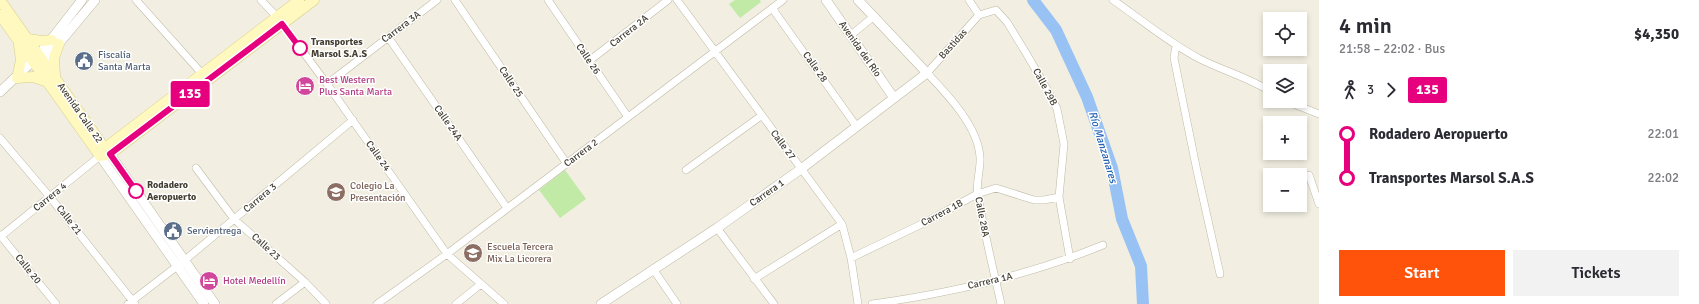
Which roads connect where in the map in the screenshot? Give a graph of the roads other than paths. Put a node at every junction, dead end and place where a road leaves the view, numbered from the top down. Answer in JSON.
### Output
{"nodes":[{"id":1,"x":0,"y":0,"type":"edge"},
{"id":2,"x":95,"y":0,"type":"edge"},
{"id":3,"x":136,"y":0,"type":"edge"},
{"id":4,"x":261,"y":0,"type":"edge"},
{"id":5,"x":299,"y":0,"type":"edge"},
{"id":6,"x":314,"y":0,"type":"edge"},
{"id":7,"x":437,"y":0,"type":"edge"},
{"id":8,"x":455,"y":0,"type":"edge"},
{"id":9,"x":550,"y":0,"type":"edge"},
{"id":10,"x":668,"y":0,"type":"edge"},
{"id":11,"x":678,"y":0,"type":"edge"},
{"id":12,"x":783,"y":0,"type":"edge"},
{"id":13,"x":826,"y":0,"type":"edge"},
{"id":14,"x":858,"y":0,"type":"edge"},
{"id":15,"x":969,"y":0,"type":"edge"},
{"id":16,"x":1114,"y":0,"type":"edge"},
{"id":17,"x":81,"y":1,"type":"edge"},
{"id":18,"x":1124,"y":3,"type":"edge"},
{"id":19,"x":772,"y":8,"type":"junction"},
{"id":20,"x":0,"y":15,"type":"edge"},
{"id":21,"x":979,"y":15,"type":"junction"},
{"id":22,"x":873,"y":17,"type":"junction"},
{"id":23,"x":280,"y":20,"type":"junction"},
{"id":24,"x":850,"y":35,"type":"junction"},
{"id":25,"x":388,"y":37,"type":"junction"},
{"id":26,"x":23,"y":40,"type":"junction"},
{"id":27,"x":55,"y":42,"type":"junction"},
{"id":28,"x":1176,"y":45,"type":"junction"},
{"id":29,"x":715,"y":52,"type":"junction"},
{"id":30,"x":589,"y":61,"type":"junction"},
{"id":31,"x":38,"y":62,"type":"junction"},
{"id":32,"x":927,"y":73,"type":"junction"},
{"id":33,"x":205,"y":77,"type":"junction"},
{"id":34,"x":17,"y":78,"type":"junction"},
{"id":35,"x":52,"y":81,"type":"junction"},
{"id":36,"x":327,"y":84,"type":"junction"},
{"id":37,"x":1263,"y":87,"type":"edge"},
{"id":38,"x":0,"y":92,"type":"edge"},
{"id":39,"x":894,"y":98,"type":"junction"},
{"id":40,"x":1304,"y":108,"type":"edge"},
{"id":41,"x":1319,"y":114,"type":"edge"},
{"id":42,"x":761,"y":116,"type":"junction"},
{"id":43,"x":628,"y":118,"type":"junction"},
{"id":44,"x":352,"y":120,"type":"junction"},
{"id":45,"x":857,"y":127,"type":"junction"},
{"id":46,"x":0,"y":138,"type":"edge"},
{"id":47,"x":105,"y":153,"type":"junction"},
{"id":48,"x":567,"y":164,"type":"junction"},
{"id":49,"x":196,"y":168,"type":"dead end"},
{"id":50,"x":801,"y":169,"type":"junction"},
{"id":51,"x":686,"y":170,"type":"dead end"},
{"id":52,"x":1309,"y":175,"type":"dead end"},
{"id":53,"x":977,"y":194,"type":"junction"},
{"id":54,"x":50,"y":197,"type":"junction"},
{"id":55,"x":1059,"y":197,"type":"junction"},
{"id":56,"x":1319,"y":204,"type":"edge"},
{"id":57,"x":507,"y":208,"type":"junction"},
{"id":58,"x":234,"y":219,"type":"junction"},
{"id":59,"x":842,"y":224,"type":"junction"},
{"id":60,"x":717,"y":228,"type":"junction"},
{"id":61,"x":0,"y":236,"type":"edge"},
{"id":62,"x":1103,"y":245,"type":"dead end"},
{"id":63,"x":447,"y":254,"type":"junction"},
{"id":64,"x":851,"y":258,"type":"junction"},
{"id":65,"x":1070,"y":259,"type":"junction"},
{"id":66,"x":181,"y":263,"type":"junction"},
{"id":67,"x":653,"y":269,"type":"junction"},
{"id":68,"x":1220,"y":274,"type":"dead end"},
{"id":69,"x":754,"y":279,"type":"junction"},
{"id":70,"x":996,"y":280,"type":"junction"},
{"id":71,"x":305,"y":282,"type":"junction"},
{"id":72,"x":481,"y":284,"type":"junction"},
{"id":73,"x":132,"y":303,"type":"edge"},
{"id":74,"x":56,"y":304,"type":"edge"},
{"id":75,"x":204,"y":304,"type":"edge"},
{"id":76,"x":216,"y":304,"type":"edge"},
{"id":77,"x":276,"y":304,"type":"edge"},
{"id":78,"x":326,"y":304,"type":"edge"},
{"id":79,"x":377,"y":304,"type":"edge"},
{"id":80,"x":456,"y":304,"type":"edge"},
{"id":81,"x":504,"y":304,"type":"edge"},
{"id":82,"x":601,"y":304,"type":"edge"},
{"id":83,"x":677,"y":304,"type":"edge"},
{"id":84,"x":774,"y":304,"type":"edge"},
{"id":85,"x":858,"y":304,"type":"edge"},
{"id":86,"x":872,"y":304,"type":"edge"},
{"id":87,"x":1001,"y":304,"type":"edge"}],
"edges":[{"from":1,"to":26,"type":"main road","name":"Avenida Calle 22"},
{"from":2,"to":27,"type":"street"},
{"from":3,"to":33,"type":"street"},
{"from":4,"to":23,"type":"street","name":"Calle 24"},
{"from":5,"to":23,"type":"main road"},
{"from":6,"to":23,"type":"main road"},
{"from":7,"to":25,"type":"street","name":"Carrera 3A"},
{"from":8,"to":48,"type":"street","name":"Calle 25"},
{"from":9,"to":30,"type":"street","name":"Calle 26"},
{"from":10,"to":30,"type":"street","name":"Carrera 2A"},
{"from":11,"to":29,"type":"street","name":"Calle 27"},
{"from":12,"to":19,"type":"street","name":"Carrera 2"},
{"from":13,"to":24,"type":"street","name":"Avenida del Río"},
{"from":14,"to":22,"type":"street"},
{"from":15,"to":21,"type":"street"},
{"from":16,"to":18,"type":"street"},
{"from":17,"to":27,"type":"street"},
{"from":18,"to":28,"type":"street"},
{"from":19,"to":29,"type":"street","name":"Carrera 2"},
{"from":19,"to":45,"type":"street","name":"Calle 28"},
{"from":20,"to":26,"type":"main road","name":"Avenida Calle 22"},
{"from":21,"to":32,"type":"street","name":"Bastidas"},
{"from":21,"to":55,"type":"street","name":"Calle 29B"},
{"from":22,"to":24,"type":"street"},
{"from":22,"to":32,"type":"street"},
{"from":23,"to":33,"type":"main road"},
{"from":23,"to":36,"type":"street","name":"Calle 24"},
{"from":24,"to":39,"type":"street","name":"Avenida del Río"},
{"from":25,"to":36,"type":"street","name":"Carrera 3A"},
{"from":25,"to":57,"type":"street","name":"Calle 24A"},
{"from":26,"to":27,"type":"main road"},
{"from":26,"to":31,"type":"main road","name":"Avenida Calle 22"},
{"from":26,"to":34,"type":"main road"},
{"from":27,"to":31,"type":"street"},
{"from":27,"to":35,"type":"main road"},
{"from":28,"to":37,"type":"street"},
{"from":28,"to":68,"type":"street"},
{"from":29,"to":42,"type":"street","name":"Calle 27"},
{"from":29,"to":43,"type":"street","name":"Carrera 2"},
{"from":30,"to":43,"type":"street","name":"Calle 26"},
{"from":31,"to":34,"type":"street"},
{"from":31,"to":35,"type":"main road","name":"Avenida Calle 22"},
{"from":32,"to":39,"type":"street","name":"Carrera 1"},
{"from":32,"to":53,"type":"street","name":"Calle 28A"},
{"from":33,"to":47,"type":"main road"},
{"from":34,"to":35,"type":"main road"},
{"from":34,"to":38,"type":"street"},
{"from":35,"to":47,"type":"main road","name":"Avenida Calle 22"},
{"from":36,"to":44,"type":"street","name":"Calle 24"},
{"from":39,"to":45,"type":"street","name":"Carrera 1"},
{"from":40,"to":41,"type":"street"},
{"from":42,"to":50,"type":"street","name":"Calle 27"},
{"from":42,"to":51,"type":"street"},
{"from":43,"to":48,"type":"street","name":"Carrera 2"},
{"from":44,"to":58,"type":"street","name":"Carrera 3"},
{"from":44,"to":63,"type":"street","name":"Calle 24"},
{"from":45,"to":50,"type":"street","name":"Carrera 1"},
{"from":46,"to":54,"type":"street","name":"Calle 21"},
{"from":47,"to":54,"type":"street","name":"Carrera 4"},
{"from":47,"to":66,"type":"street","name":"Avenida Calle 22"},
{"from":48,"to":57,"type":"street","name":"Carrera 2"},
{"from":49,"to":58,"type":"street","name":"Calle 23"},
{"from":50,"to":59,"type":"street","name":"Calle 27"},
{"from":50,"to":60,"type":"street","name":"Carrera 1"},
{"from":52,"to":56,"type":"street"},
{"from":53,"to":55,"type":"street","name":"Carrera 1B"},
{"from":53,"to":64,"type":"street","name":"Carrera 1B"},
{"from":53,"to":70,"type":"street","name":"Calle 28A"},
{"from":54,"to":61,"type":"street","name":"Carrera 4"},
{"from":54,"to":73,"type":"street","name":"Calle 21"},
{"from":55,"to":65,"type":"street","name":"Calle 29B"},
{"from":57,"to":63,"type":"street","name":"Carrera 2"},
{"from":58,"to":66,"type":"street","name":"Carrera 3"},
{"from":58,"to":71,"type":"street","name":"Calle 23"},
{"from":59,"to":64,"type":"street","name":"Calle 27"},
{"from":59,"to":69,"type":"street"},
{"from":60,"to":67,"type":"street","name":"Carrera 1"},
{"from":60,"to":69,"type":"street"},
{"from":61,"to":74,"type":"street","name":"Calle 20"},
{"from":62,"to":65,"type":"street","name":"Carrera 1A"},
{"from":63,"to":72,"type":"street","name":"Calle 24"},
{"from":63,"to":79,"type":"street","name":"Carrera 2"},
{"from":64,"to":85,"type":"street","name":"Calle 27"},
{"from":65,"to":70,"type":"street","name":"Carrera 1A"},
{"from":66,"to":73,"type":"street","name":"Carrera 3"},
{"from":66,"to":75,"type":"street","name":"Avenida Calle 22"},
{"from":66,"to":76,"type":"street","name":"Avenida Calle 22"},
{"from":67,"to":82,"type":"street","name":"Carrera 1"},
{"from":67,"to":83,"type":"street"},
{"from":69,"to":84,"type":"street"},
{"from":70,"to":86,"type":"street","name":"Carrera 1A"},
{"from":70,"to":87,"type":"street","name":"Calle 28A"},
{"from":71,"to":77,"type":"street"},
{"from":71,"to":78,"type":"street","name":"Calle 23"},
{"from":72,"to":80,"type":"street"},
{"from":72,"to":81,"type":"street","name":"Calle 24"}]}
